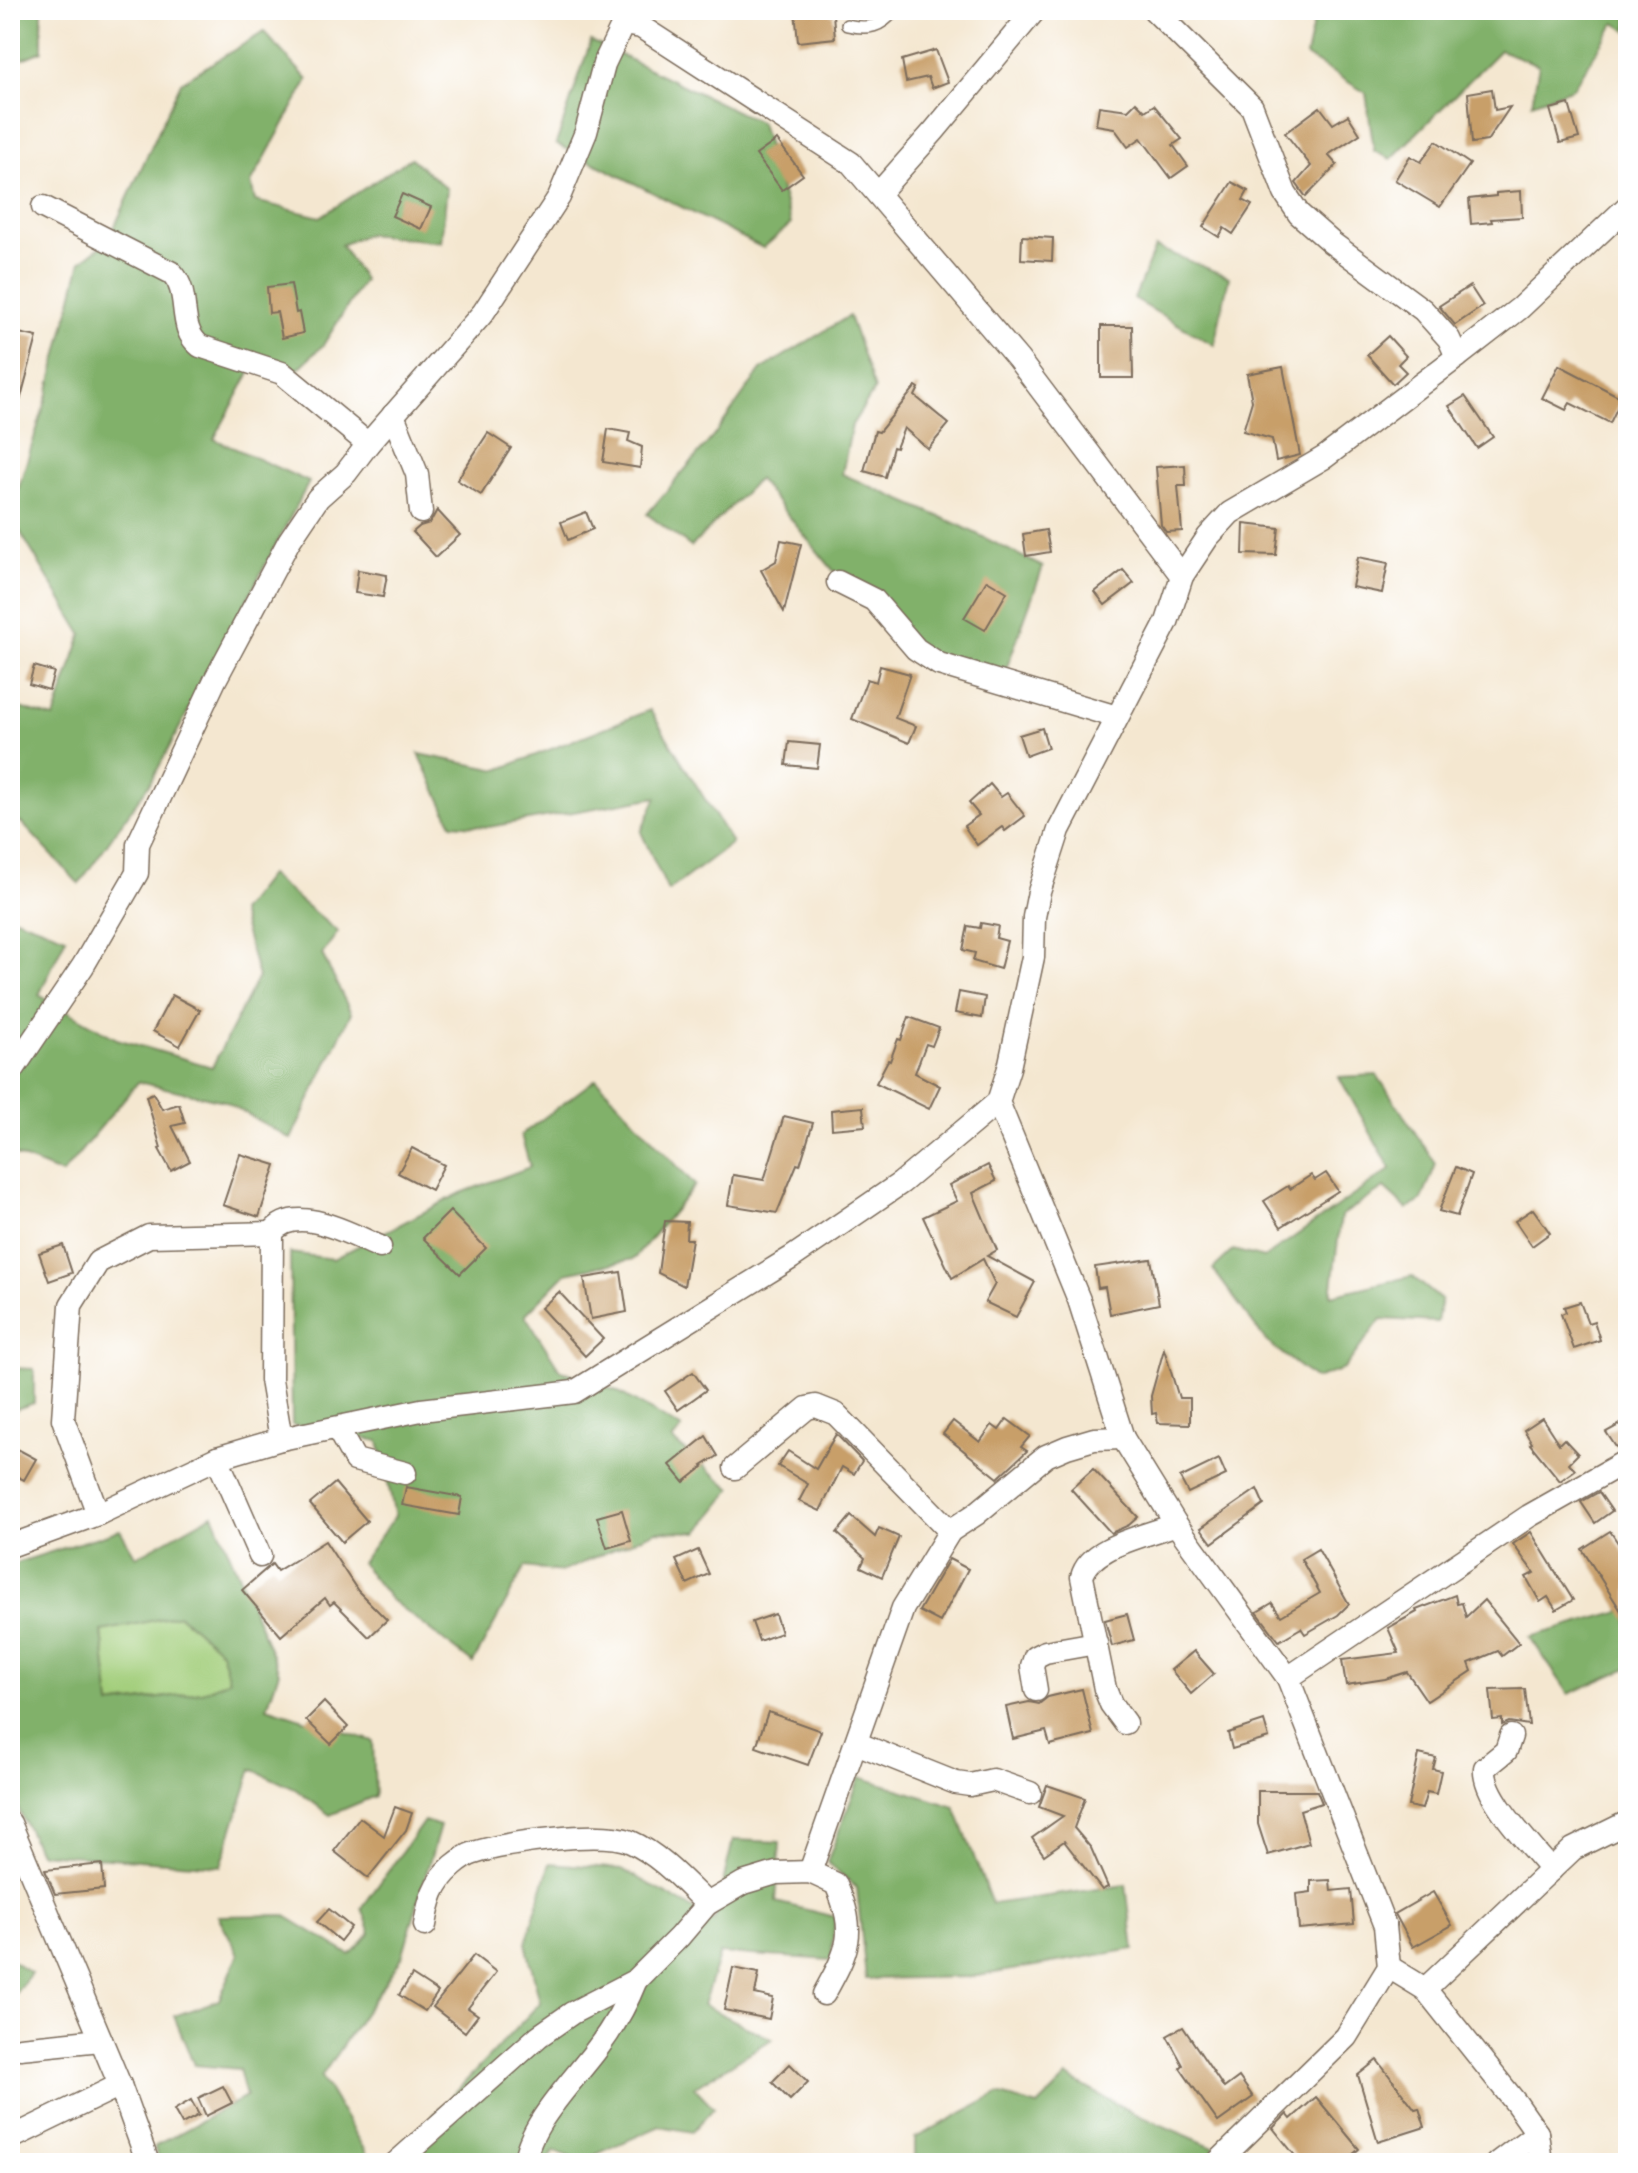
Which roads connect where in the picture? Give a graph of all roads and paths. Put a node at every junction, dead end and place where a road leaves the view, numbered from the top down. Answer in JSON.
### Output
{"nodes":[{"id":1,"x":895,"y":10,"type":"edge"},
{"id":2,"x":1035,"y":10,"type":"edge"},
{"id":3,"x":1154,"y":10,"type":"edge"},
{"id":4,"x":624,"y":17,"type":"edge"},
{"id":5,"x":847,"y":25,"type":"dead end"},
{"id":6,"x":878,"y":194,"type":"junction"},
{"id":7,"x":1628,"y":206,"type":"edge"},
{"id":8,"x":43,"y":207,"type":"dead end"},
{"id":9,"x":1457,"y":357,"type":"junction"},
{"id":10,"x":393,"y":415,"type":"junction"},
{"id":11,"x":368,"y":444,"type":"junction"},
{"id":12,"x":421,"y":512,"type":"dead end"},
{"id":13,"x":1182,"y":576,"type":"junction"},
{"id":14,"x":838,"y":582,"type":"dead end"},
{"id":15,"x":1117,"y":717,"type":"junction"},
{"id":16,"x":10,"y":1074,"type":"edge"},
{"id":17,"x":998,"y":1102,"type":"junction"},
{"id":18,"x":272,"y":1233,"type":"junction"},
{"id":19,"x":380,"y":1247,"type":"dead end"},
{"id":20,"x":337,"y":1428,"type":"junction"},
{"id":21,"x":1123,"y":1438,"type":"junction"},
{"id":22,"x":281,"y":1439,"type":"junction"},
{"id":23,"x":217,"y":1458,"type":"junction"},
{"id":24,"x":1628,"y":1460,"type":"edge"},
{"id":25,"x":735,"y":1468,"type":"dead end"},
{"id":26,"x":405,"y":1473,"type":"dead end"},
{"id":27,"x":98,"y":1514,"type":"junction"},
{"id":28,"x":1176,"y":1524,"type":"junction"},
{"id":29,"x":950,"y":1531,"type":"junction"},
{"id":30,"x":10,"y":1546,"type":"edge"},
{"id":31,"x":260,"y":1556,"type":"dead end"},
{"id":32,"x":1096,"y":1643,"type":"junction"},
{"id":33,"x":1288,"y":1678,"type":"junction"},
{"id":34,"x":1036,"y":1690,"type":"dead end"},
{"id":35,"x":1125,"y":1723,"type":"dead end"},
{"id":36,"x":1511,"y":1736,"type":"dead end"},
{"id":37,"x":856,"y":1743,"type":"junction"},
{"id":38,"x":1030,"y":1793,"type":"dead end"},
{"id":39,"x":1628,"y":1822,"type":"edge"},
{"id":40,"x":10,"y":1823,"type":"edge"},
{"id":41,"x":1551,"y":1870,"type":"junction"},
{"id":42,"x":810,"y":1872,"type":"junction"},
{"id":43,"x":707,"y":1904,"type":"junction"},
{"id":44,"x":425,"y":1925,"type":"dead end"},
{"id":45,"x":1389,"y":1967,"type":"junction"},
{"id":46,"x":636,"y":1980,"type":"junction"},
{"id":47,"x":1425,"y":1989,"type":"junction"},
{"id":48,"x":824,"y":1994,"type":"dead end"},
{"id":49,"x":101,"y":2040,"type":"junction"},
{"id":50,"x":20,"y":2048,"type":"dead end"},
{"id":51,"x":120,"y":2085,"type":"junction"},
{"id":52,"x":1537,"y":2133,"type":"junction"},
{"id":53,"x":11,"y":2138,"type":"edge"},
{"id":54,"x":148,"y":2163,"type":"edge"},
{"id":55,"x":396,"y":2163,"type":"edge"},
{"id":56,"x":525,"y":2163,"type":"edge"},
{"id":57,"x":1217,"y":2163,"type":"edge"},
{"id":58,"x":1497,"y":2163,"type":"edge"},
{"id":59,"x":1536,"y":2163,"type":"edge"}],
"edges":[{"from":1,"to":5,"type":"lane"},
{"from":2,"to":6,"type":"street"},
{"from":3,"to":9,"type":"street"},
{"from":4,"to":6,"type":"street"},
{"from":4,"to":10,"type":"street"},
{"from":6,"to":13,"type":"street"},
{"from":7,"to":9,"type":"street"},
{"from":8,"to":11,"type":"street"},
{"from":9,"to":13,"type":"street"},
{"from":10,"to":11,"type":"street"},
{"from":10,"to":12,"type":"street"},
{"from":11,"to":16,"type":"street"},
{"from":13,"to":15,"type":"street"},
{"from":14,"to":15,"type":"street"},
{"from":15,"to":17,"type":"street"},
{"from":17,"to":20,"type":"street"},
{"from":17,"to":21,"type":"street"},
{"from":18,"to":19,"type":"street"},
{"from":18,"to":22,"type":"street"},
{"from":18,"to":27,"type":"street"},
{"from":20,"to":22,"type":"street"},
{"from":20,"to":26,"type":"street"},
{"from":21,"to":28,"type":"street"},
{"from":21,"to":29,"type":"street"},
{"from":22,"to":23,"type":"street"},
{"from":23,"to":27,"type":"street"},
{"from":23,"to":31,"type":"street"},
{"from":24,"to":33,"type":"street"},
{"from":25,"to":29,"type":"street"},
{"from":27,"to":30,"type":"street"},
{"from":28,"to":32,"type":"street"},
{"from":28,"to":33,"type":"street"},
{"from":29,"to":37,"type":"street"},
{"from":32,"to":34,"type":"street"},
{"from":32,"to":35,"type":"street"},
{"from":33,"to":45,"type":"street"},
{"from":36,"to":41,"type":"street"},
{"from":37,"to":38,"type":"street"},
{"from":37,"to":42,"type":"street"},
{"from":39,"to":41,"type":"street"},
{"from":40,"to":49,"type":"street"},
{"from":41,"to":47,"type":"street"},
{"from":42,"to":43,"type":"street"},
{"from":42,"to":48,"type":"street"},
{"from":43,"to":44,"type":"street"},
{"from":43,"to":46,"type":"street"},
{"from":45,"to":47,"type":"street"},
{"from":45,"to":57,"type":"street"},
{"from":46,"to":55,"type":"street"},
{"from":46,"to":56,"type":"street"},
{"from":47,"to":52,"type":"street"},
{"from":49,"to":50,"type":"street"},
{"from":49,"to":51,"type":"street"},
{"from":51,"to":53,"type":"street"},
{"from":51,"to":54,"type":"street"},
{"from":52,"to":58,"type":"street"},
{"from":52,"to":59,"type":"street"}]}
